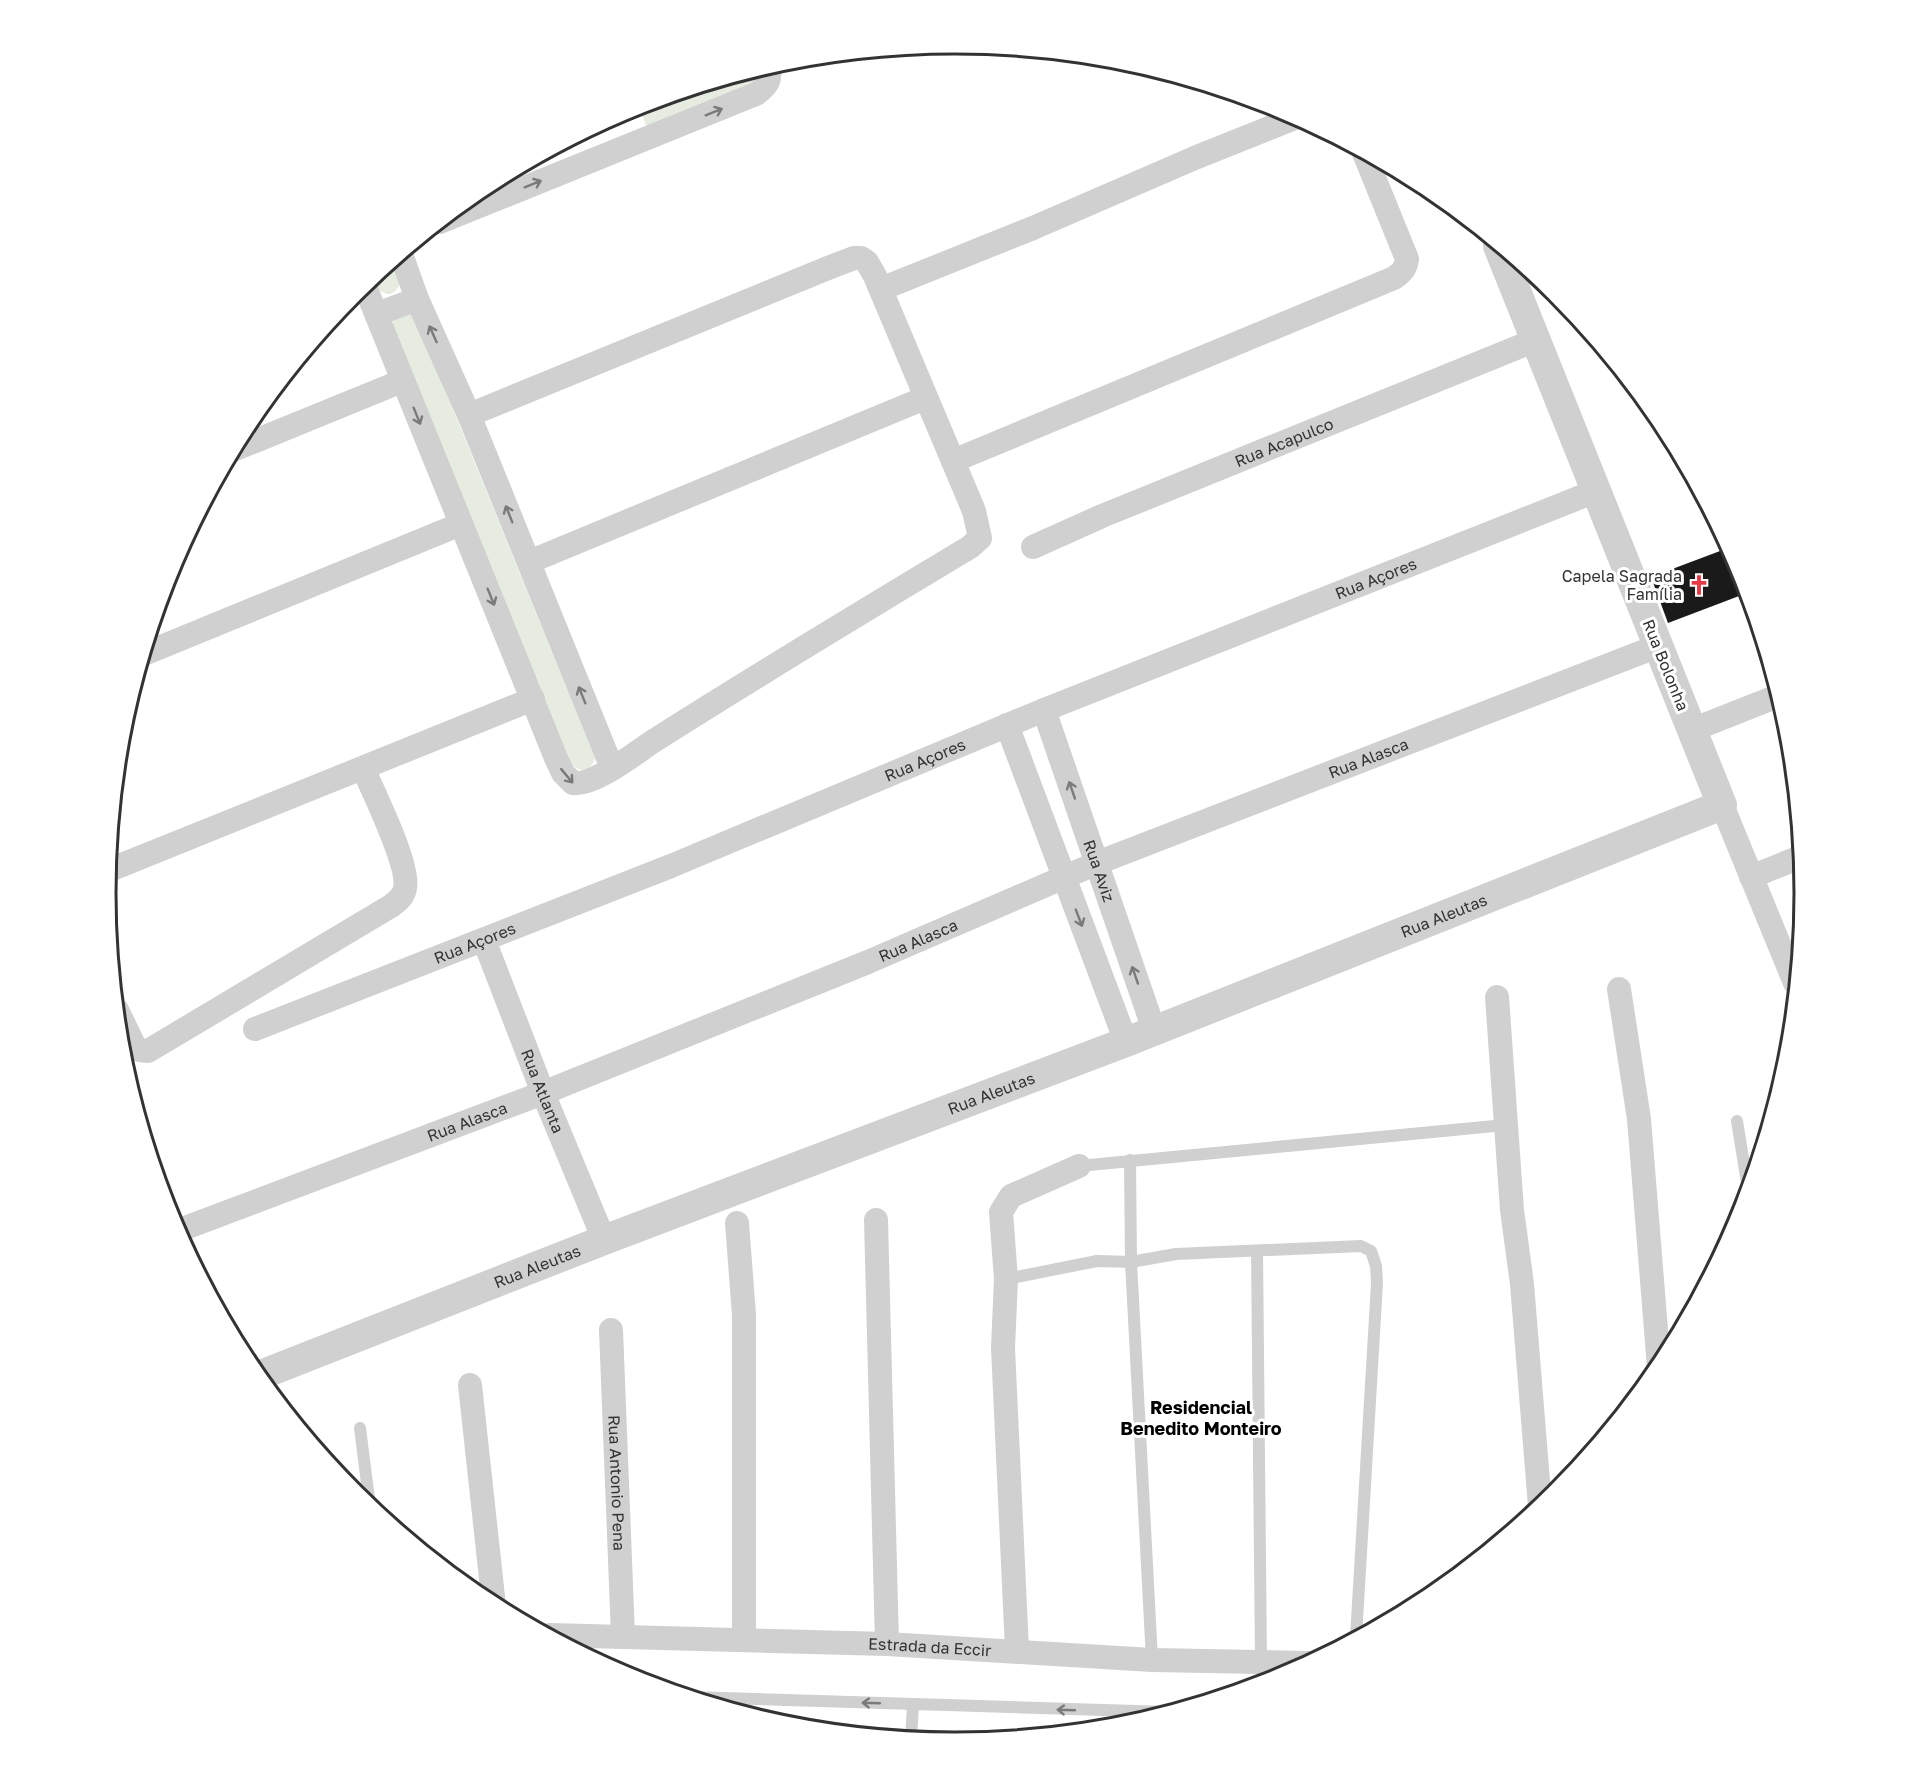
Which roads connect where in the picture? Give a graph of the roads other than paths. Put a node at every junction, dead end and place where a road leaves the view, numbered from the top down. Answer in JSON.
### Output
{"nodes":[{"id":1,"x":771,"y":75,"type":"edge"},
{"id":2,"x":1285,"y":122,"type":"edge"},
{"id":3,"x":1368,"y":163,"type":"edge"},
{"id":4,"x":465,"y":212,"type":"edge"},
{"id":5,"x":1503,"y":258,"type":"edge"},
{"id":6,"x":403,"y":261,"type":"edge"},
{"id":7,"x":881,"y":289,"type":"junction"},
{"id":8,"x":368,"y":294,"type":"edge"},
{"id":9,"x":417,"y":299,"type":"junction"},
{"id":10,"x":377,"y":314,"type":"junction"},
{"id":11,"x":1536,"y":340,"type":"junction"},
{"id":12,"x":402,"y":381,"type":"junction"},
{"id":13,"x":925,"y":398,"type":"junction"},
{"id":14,"x":469,"y":415,"type":"junction"},
{"id":15,"x":246,"y":445,"type":"edge"},
{"id":16,"x":953,"y":461,"type":"junction"},
{"id":17,"x":1596,"y":491,"type":"junction"},
{"id":18,"x":462,"y":524,"type":"junction"},
{"id":19,"x":1033,"y":547,"type":"dead end"},
{"id":20,"x":529,"y":562,"type":"junction"},
{"id":21,"x":1658,"y":646,"type":"junction"},
{"id":22,"x":152,"y":651,"type":"edge"},
{"id":23,"x":533,"y":699,"type":"junction"},
{"id":24,"x":1770,"y":699,"type":"edge"},
{"id":25,"x":1044,"y":710,"type":"junction"},
{"id":26,"x":1007,"y":725,"type":"junction"},
{"id":27,"x":1692,"y":730,"type":"junction"},
{"id":28,"x":363,"y":768,"type":"junction"},
{"id":29,"x":612,"y":768,"type":"junction"},
{"id":30,"x":1722,"y":805,"type":"junction"},
{"id":31,"x":1793,"y":860,"type":"edge"},
{"id":32,"x":1097,"y":863,"type":"junction"},
{"id":33,"x":116,"y":867,"type":"edge"},
{"id":34,"x":1751,"y":877,"type":"junction"},
{"id":35,"x":1064,"y":878,"type":"junction"},
{"id":36,"x":484,"y":940,"type":"junction"},
{"id":37,"x":1790,"y":970,"type":"edge"},
{"id":38,"x":1619,"y":989,"type":"dead end"},
{"id":39,"x":1497,"y":997,"type":"dead end"},
{"id":40,"x":255,"y":1029,"type":"dead end"},
{"id":41,"x":1155,"y":1030,"type":"junction"},
{"id":42,"x":128,"y":1032,"type":"edge"},
{"id":43,"x":1126,"y":1042,"type":"junction"},
{"id":44,"x":543,"y":1092,"type":"junction"},
{"id":45,"x":1737,"y":1120,"type":"dead end"},
{"id":46,"x":1505,"y":1125,"type":"junction"},
{"id":47,"x":1130,"y":1160,"type":"junction"},
{"id":48,"x":1079,"y":1166,"type":"joint"},
{"id":49,"x":1745,"y":1173,"type":"edge"},
{"id":50,"x":876,"y":1220,"type":"dead end"},
{"id":51,"x":737,"y":1223,"type":"dead end"},
{"id":52,"x":185,"y":1228,"type":"edge"},
{"id":53,"x":604,"y":1240,"type":"junction"},
{"id":54,"x":1257,"y":1251,"type":"junction"},
{"id":55,"x":1131,"y":1262,"type":"junction"},
{"id":56,"x":1006,"y":1279,"type":"junction"},
{"id":57,"x":611,"y":1330,"type":"dead end"},
{"id":58,"x":1658,"y":1350,"type":"edge"},
{"id":59,"x":267,"y":1373,"type":"edge"},
{"id":60,"x":470,"y":1384,"type":"dead end"},
{"id":61,"x":360,"y":1428,"type":"dead end"},
{"id":62,"x":368,"y":1493,"type":"edge"},
{"id":63,"x":1539,"y":1494,"type":"edge"},
{"id":64,"x":493,"y":1594,"type":"edge"},
{"id":65,"x":1356,"y":1629,"type":"edge"},
{"id":66,"x":564,"y":1635,"type":"edge"},
{"id":67,"x":622,"y":1636,"type":"junction"},
{"id":68,"x":744,"y":1640,"type":"junction"},
{"id":69,"x":886,"y":1644,"type":"junction"},
{"id":70,"x":1017,"y":1650,"type":"junction"},
{"id":71,"x":1152,"y":1660,"type":"junction"},
{"id":72,"x":1261,"y":1662,"type":"junction"},
{"id":73,"x":1288,"y":1663,"type":"edge"},
{"id":74,"x":721,"y":1698,"type":"edge"},
{"id":75,"x":913,"y":1705,"type":"junction"},
{"id":76,"x":1138,"y":1711,"type":"edge"},
{"id":77,"x":911,"y":1730,"type":"edge"}],
"edges":[{"from":4,"to":1,"type":"street","one_way":true},
{"from":2,"to":7,"type":"street"},
{"from":3,"to":16,"type":"street"},
{"from":5,"to":11,"type":"street","name":"Rua Bolonha"},
{"from":6,"to":9,"type":"street"},
{"from":7,"to":13,"type":"street"},
{"from":7,"to":14,"type":"street"},
{"from":8,"to":10,"type":"street"},
{"from":9,"to":10,"type":"street"},
{"from":14,"to":9,"type":"street","one_way":true},
{"from":10,"to":12,"type":"street"},
{"from":11,"to":17,"type":"street","name":"Rua Bolonha"},
{"from":11,"to":19,"type":"street","name":"Rua Acapulco"},
{"from":12,"to":15,"type":"street"},
{"from":12,"to":18,"type":"street","one_way":true},
{"from":13,"to":16,"type":"street"},
{"from":13,"to":20,"type":"street"},
{"from":20,"to":14,"type":"street","one_way":true},
{"from":16,"to":29,"type":"street"},
{"from":17,"to":21,"type":"street","name":"Rua Bolonha"},
{"from":17,"to":25,"type":"street","name":"Rua Açores"},
{"from":18,"to":22,"type":"street"},
{"from":18,"to":23,"type":"street","one_way":true},
{"from":29,"to":20,"type":"street","one_way":true},
{"from":21,"to":27,"type":"street","name":"Rua Bolonha"},
{"from":21,"to":32,"type":"street","name":"Rua Alasca"},
{"from":23,"to":28,"type":"street"},
{"from":23,"to":29,"type":"street","one_way":true},
{"from":24,"to":27,"type":"street"},
{"from":25,"to":26,"type":"street","name":"Rua Açores"},
{"from":32,"to":25,"type":"street","name":"Rua Aviz","one_way":true},
{"from":26,"to":35,"type":"street"},
{"from":26,"to":36,"type":"street","name":"Rua Açores"},
{"from":27,"to":30,"type":"street","name":"Rua Bolonha"},
{"from":28,"to":33,"type":"street"},
{"from":28,"to":42,"type":"street"},
{"from":30,"to":34,"type":"street","name":"Rua Bolonha"},
{"from":30,"to":41,"type":"street","name":"Rua Aleutas"},
{"from":31,"to":34,"type":"street"},
{"from":32,"to":35,"type":"street","name":"Rua Alasca"},
{"from":41,"to":32,"type":"street","name":"Rua Aviz","one_way":true},
{"from":34,"to":37,"type":"street","name":"Rua Bolonha"},
{"from":35,"to":43,"type":"street","one_way":true},
{"from":35,"to":44,"type":"street","name":"Rua Alasca"},
{"from":36,"to":40,"type":"street","name":"Rua Açores"},
{"from":36,"to":44,"type":"street","name":"Rua Atlanta"},
{"from":38,"to":58,"type":"street"},
{"from":39,"to":46,"type":"street"},
{"from":41,"to":43,"type":"street","name":"Rua Aleutas"},
{"from":43,"to":53,"type":"street","name":"Rua Aleutas"},
{"from":44,"to":52,"type":"street","name":"Rua Alasca"},
{"from":44,"to":53,"type":"street","name":"Rua Atlanta"},
{"from":45,"to":49,"type":"lane"},
{"from":46,"to":47,"type":"lane"},
{"from":46,"to":63,"type":"street"},
{"from":47,"to":48,"type":"lane"},
{"from":47,"to":55,"type":"lane"},
{"from":48,"to":56,"type":"street"},
{"from":50,"to":69,"type":"street"},
{"from":51,"to":68,"type":"street"},
{"from":53,"to":59,"type":"street","name":"Rua Aleutas"},
{"from":54,"to":55,"type":"lane"},
{"from":54,"to":65,"type":"lane"},
{"from":54,"to":72,"type":"lane"},
{"from":55,"to":56,"type":"lane"},
{"from":55,"to":71,"type":"lane"},
{"from":56,"to":70,"type":"street"},
{"from":57,"to":67,"type":"street","name":"Rua Antonio Pena"},
{"from":60,"to":64,"type":"street"},
{"from":61,"to":62,"type":"lane"},
{"from":66,"to":67,"type":"street","name":"Estrada da Eccir"},
{"from":67,"to":68,"type":"street","name":"Estrada da Eccir"},
{"from":68,"to":69,"type":"street","name":"Estrada da Eccir"},
{"from":69,"to":70,"type":"street","name":"Estrada da Eccir"},
{"from":70,"to":71,"type":"street","name":"Estrada da Eccir"},
{"from":71,"to":72,"type":"street","name":"Estrada da Eccir"},
{"from":72,"to":73,"type":"street","name":"Estrada da Eccir"},
{"from":75,"to":74,"type":"lane","one_way":true},
{"from":76,"to":75,"type":"lane","one_way":true},
{"from":75,"to":77,"type":"lane"}]}
